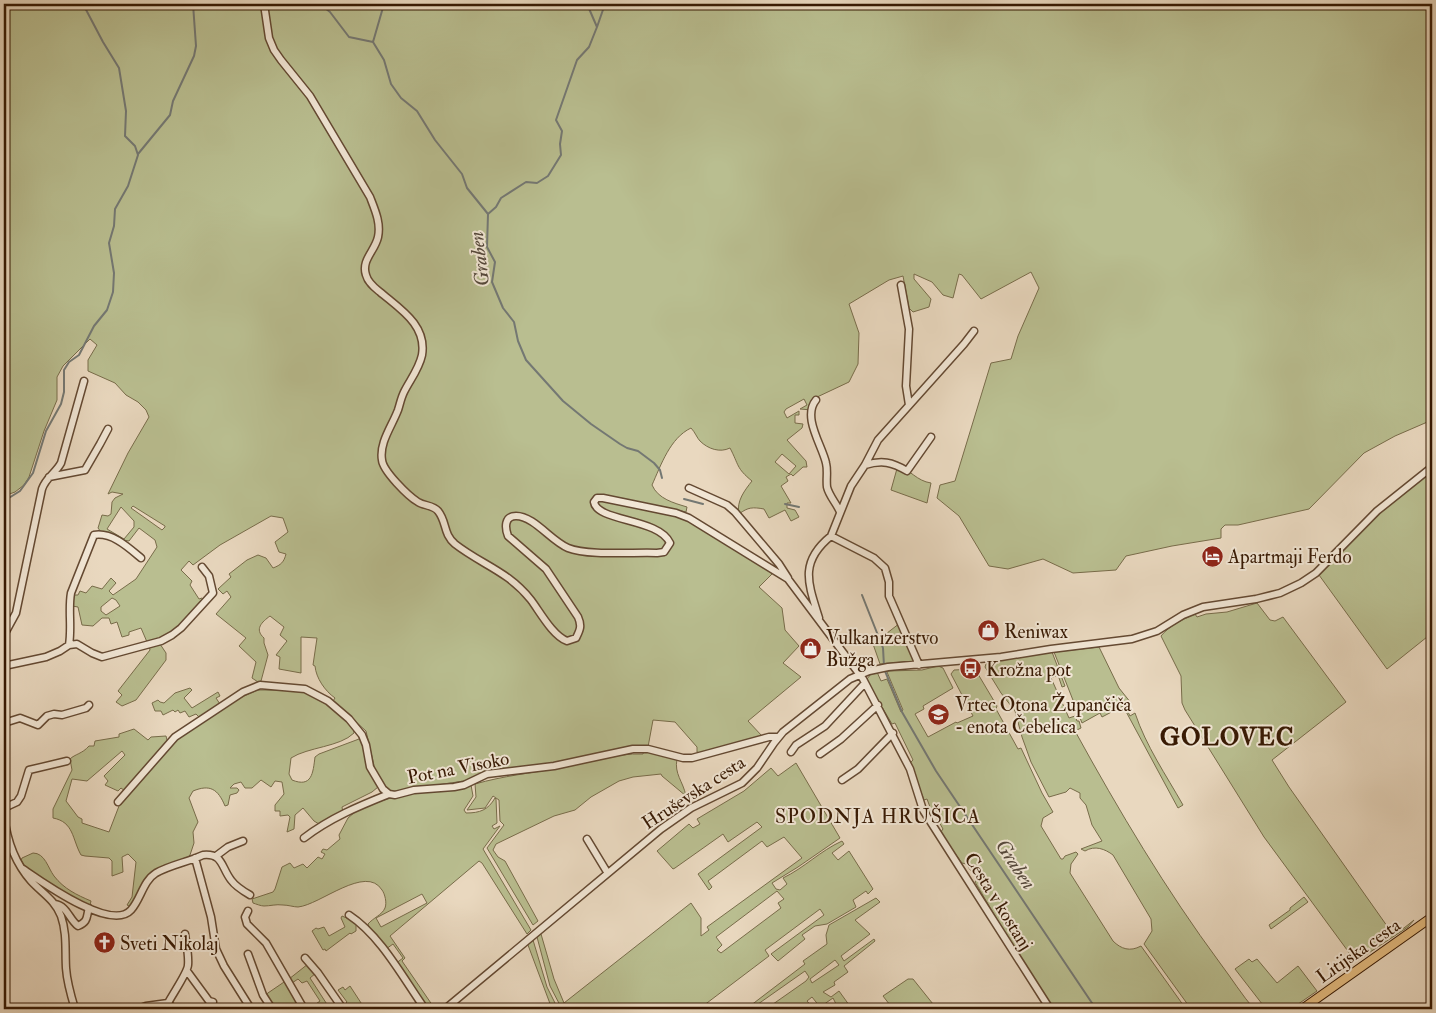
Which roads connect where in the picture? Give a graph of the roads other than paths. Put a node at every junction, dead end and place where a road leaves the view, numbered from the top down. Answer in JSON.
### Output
{"nodes":[{"id":1,"x":264,"y":4,"type":"edge"},
{"id":2,"x":901,"y":285,"type":"dead end"},
{"id":3,"x":974,"y":331,"type":"dead end"},
{"id":4,"x":84,"y":381,"type":"dead end"},
{"id":5,"x":816,"y":400,"type":"dead end"},
{"id":6,"x":909,"y":405,"type":"junction"},
{"id":7,"x":108,"y":429,"type":"dead end"},
{"id":8,"x":932,"y":437,"type":"dead end"},
{"id":9,"x":865,"y":464,"type":"junction"},
{"id":10,"x":1432,"y":467,"type":"edge"},
{"id":11,"x":48,"y":477,"type":"junction"},
{"id":12,"x":689,"y":488,"type":"dead end"},
{"id":13,"x":840,"y":512,"type":"junction"},
{"id":14,"x":831,"y":536,"type":"junction"},
{"id":15,"x":141,"y":558,"type":"dead end"},
{"id":16,"x":202,"y":568,"type":"dead end"},
{"id":17,"x":788,"y":579,"type":"junction"},
{"id":18,"x":820,"y":624,"type":"junction"},
{"id":19,"x":4,"y":635,"type":"edge"},
{"id":20,"x":69,"y":645,"type":"junction"},
{"id":21,"x":919,"y":665,"type":"junction"},
{"id":22,"x":4,"y":666,"type":"edge"},
{"id":23,"x":860,"y":674,"type":"junction"},
{"id":24,"x":865,"y":683,"type":"junction"},
{"id":25,"x":89,"y":705,"type":"dead end"},
{"id":26,"x":878,"y":706,"type":"junction"},
{"id":27,"x":4,"y":723,"type":"edge"},
{"id":28,"x":893,"y":733,"type":"junction"},
{"id":29,"x":778,"y":737,"type":"junction"},
{"id":30,"x":792,"y":752,"type":"dead end"},
{"id":31,"x":820,"y":754,"type":"dead end"},
{"id":32,"x":67,"y":761,"type":"dead end"},
{"id":33,"x":842,"y":780,"type":"dead end"},
{"id":34,"x":389,"y":794,"type":"junction"},
{"id":35,"x":118,"y":802,"type":"dead end"},
{"id":36,"x":4,"y":808,"type":"edge"},
{"id":37,"x":4,"y":816,"type":"edge"},
{"id":38,"x":304,"y":838,"type":"dead end"},
{"id":39,"x":587,"y":839,"type":"dead end"},
{"id":40,"x":243,"y":841,"type":"dead end"},
{"id":41,"x":216,"y":856,"type":"junction"},
{"id":42,"x":195,"y":858,"type":"junction"},
{"id":43,"x":23,"y":869,"type":"junction"},
{"id":44,"x":607,"y":872,"type":"junction"},
{"id":45,"x":250,"y":895,"type":"dead end"},
{"id":46,"x":55,"y":904,"type":"junction"},
{"id":47,"x":88,"y":908,"type":"junction"},
{"id":48,"x":248,"y":911,"type":"dead end"},
{"id":49,"x":349,"y":915,"type":"dead end"},
{"id":50,"x":1432,"y":917,"type":"edge"},
{"id":51,"x":184,"y":934,"type":"dead end"},
{"id":52,"x":248,"y":954,"type":"dead end"},
{"id":53,"x":305,"y":958,"type":"dead end"},
{"id":54,"x":187,"y":971,"type":"junction"},
{"id":55,"x":213,"y":1002,"type":"dead end"},
{"id":56,"x":168,"y":1003,"type":"junction"},
{"id":57,"x":75,"y":1009,"type":"edge"},
{"id":58,"x":138,"y":1009,"type":"edge"},
{"id":59,"x":174,"y":1009,"type":"edge"},
{"id":60,"x":250,"y":1009,"type":"edge"},
{"id":61,"x":272,"y":1009,"type":"edge"},
{"id":62,"x":304,"y":1009,"type":"edge"},
{"id":63,"x":343,"y":1009,"type":"edge"},
{"id":64,"x":425,"y":1009,"type":"edge"},
{"id":65,"x":444,"y":1009,"type":"edge"},
{"id":66,"x":1050,"y":1009,"type":"edge"},
{"id":67,"x":1302,"y":1009,"type":"edge"}],
"edges":[{"from":1,"to":17,"type":"street"},
{"from":2,"to":6,"type":"street"},
{"from":3,"to":6,"type":"street"},
{"from":4,"to":11,"type":"street"},
{"from":5,"to":13,"type":"street"},
{"from":6,"to":9,"type":"street"},
{"from":7,"to":11,"type":"street"},
{"from":8,"to":9,"type":"street"},
{"from":9,"to":13,"type":"street"},
{"from":10,"to":21,"type":"street","name":"Hruševska cesta"},
{"from":11,"to":19,"type":"street"},
{"from":12,"to":17,"type":"street"},
{"from":13,"to":14,"type":"street"},
{"from":14,"to":18,"type":"street"},
{"from":14,"to":21,"type":"street"},
{"from":15,"to":20,"type":"street"},
{"from":16,"to":20,"type":"street"},
{"from":17,"to":18,"type":"street"},
{"from":18,"to":23,"type":"street"},
{"from":20,"to":22,"type":"street"},
{"from":21,"to":23,"type":"street","name":"Hruševska cesta"},
{"from":23,"to":24,"type":"street","name":"Cesta v kostanj"},
{"from":23,"to":29,"type":"street","name":"Hruševska cesta"},
{"from":24,"to":26,"type":"street","name":"Cesta v kostanj"},
{"from":24,"to":30,"type":"street"},
{"from":25,"to":27,"type":"street"},
{"from":26,"to":28,"type":"street","name":"Cesta v kostanj"},
{"from":26,"to":31,"type":"street"},
{"from":28,"to":33,"type":"street"},
{"from":28,"to":66,"type":"street","name":"Cesta v kostanj"},
{"from":29,"to":34,"type":"street","name":"Pot na Visoko"},
{"from":29,"to":44,"type":"street","name":"Hruševska cesta"},
{"from":32,"to":36,"type":"street"},
{"from":34,"to":35,"type":"street","name":"Pot na Visoko"},
{"from":34,"to":38,"type":"street"},
{"from":37,"to":43,"type":"street"},
{"from":39,"to":44,"type":"street"},
{"from":40,"to":41,"type":"street"},
{"from":41,"to":42,"type":"street"},
{"from":41,"to":45,"type":"street"},
{"from":42,"to":47,"type":"street"},
{"from":42,"to":60,"type":"street"},
{"from":43,"to":46,"type":"street"},
{"from":43,"to":47,"type":"street"},
{"from":44,"to":65,"type":"street","name":"Hruševska cesta"},
{"from":46,"to":47,"type":"street"},
{"from":46,"to":57,"type":"street"},
{"from":48,"to":62,"type":"street"},
{"from":49,"to":64,"type":"street"},
{"from":50,"to":67,"type":"main road","name":"Litijska cesta"},
{"from":51,"to":54,"type":"street"},
{"from":52,"to":61,"type":"street"},
{"from":53,"to":63,"type":"street"},
{"from":54,"to":55,"type":"street"},
{"from":54,"to":56,"type":"street"},
{"from":56,"to":58,"type":"street"},
{"from":56,"to":59,"type":"street"}]}
